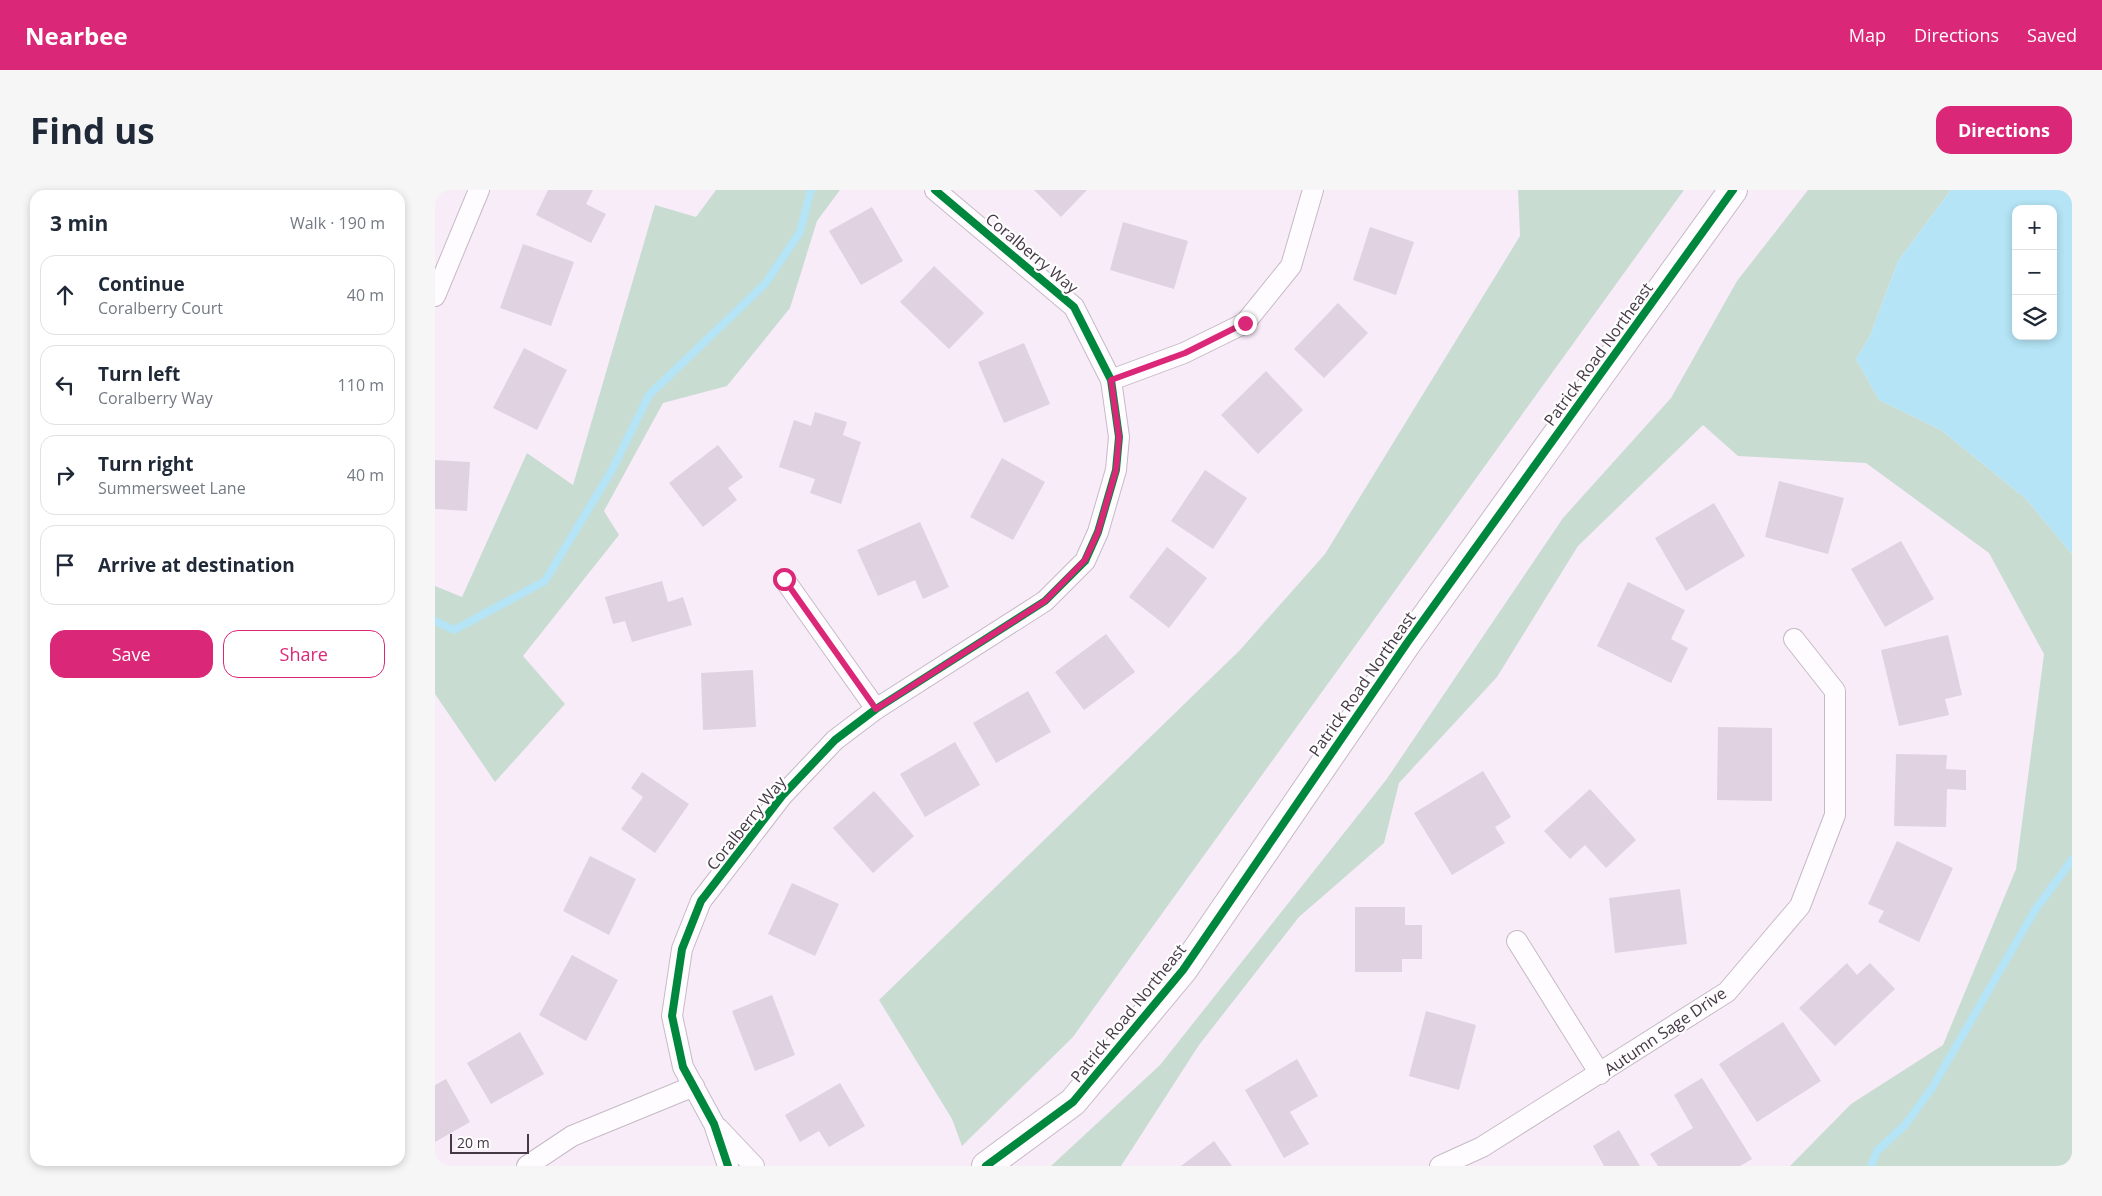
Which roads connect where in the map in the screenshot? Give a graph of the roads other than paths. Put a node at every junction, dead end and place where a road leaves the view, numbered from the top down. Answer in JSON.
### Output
{"nodes":[{"id":1,"x":479,"y":190,"type":"edge"},
{"id":2,"x":935,"y":190,"type":"edge"},
{"id":3,"x":1313,"y":190,"type":"edge"},
{"id":4,"x":1733,"y":190,"type":"edge"},
{"id":5,"x":435,"y":296,"type":"edge"},
{"id":6,"x":1111,"y":380,"type":"junction"},
{"id":7,"x":784,"y":579,"type":"dead end"},
{"id":8,"x":1795,"y":639,"type":"dead end"},
{"id":9,"x":876,"y":709,"type":"junction"},
{"id":10,"x":1517,"y":940,"type":"dead end"},
{"id":11,"x":1600,"y":1074,"type":"junction"},
{"id":12,"x":694,"y":1086,"type":"junction"},
{"id":13,"x":715,"y":1124,"type":"junction"},
{"id":14,"x":527,"y":1166,"type":"edge"},
{"id":15,"x":728,"y":1166,"type":"edge"},
{"id":16,"x":754,"y":1166,"type":"edge"},
{"id":17,"x":986,"y":1166,"type":"edge"},
{"id":18,"x":1441,"y":1166,"type":"edge"}],
"edges":[{"from":1,"to":5,"type":"street"},
{"from":2,"to":6,"type":"street","name":"Coralberry Way"},
{"from":3,"to":6,"type":"street"},
{"from":4,"to":17,"type":"street","name":"Patrick Road Northeast"},
{"from":6,"to":9,"type":"street","name":"Coralberry Way"},
{"from":7,"to":9,"type":"street"},
{"from":8,"to":11,"type":"street","name":"Autumn Sage Drive"},
{"from":9,"to":12,"type":"street","name":"Coralberry Way"},
{"from":10,"to":11,"type":"street"},
{"from":11,"to":18,"type":"street","name":"Autumn Sage Drive"},
{"from":12,"to":13,"type":"street","name":"Coralberry Way"},
{"from":12,"to":14,"type":"street"},
{"from":13,"to":15,"type":"street","name":"Coralberry Way"},
{"from":13,"to":16,"type":"street","name":"Coralberry Way"}]}
